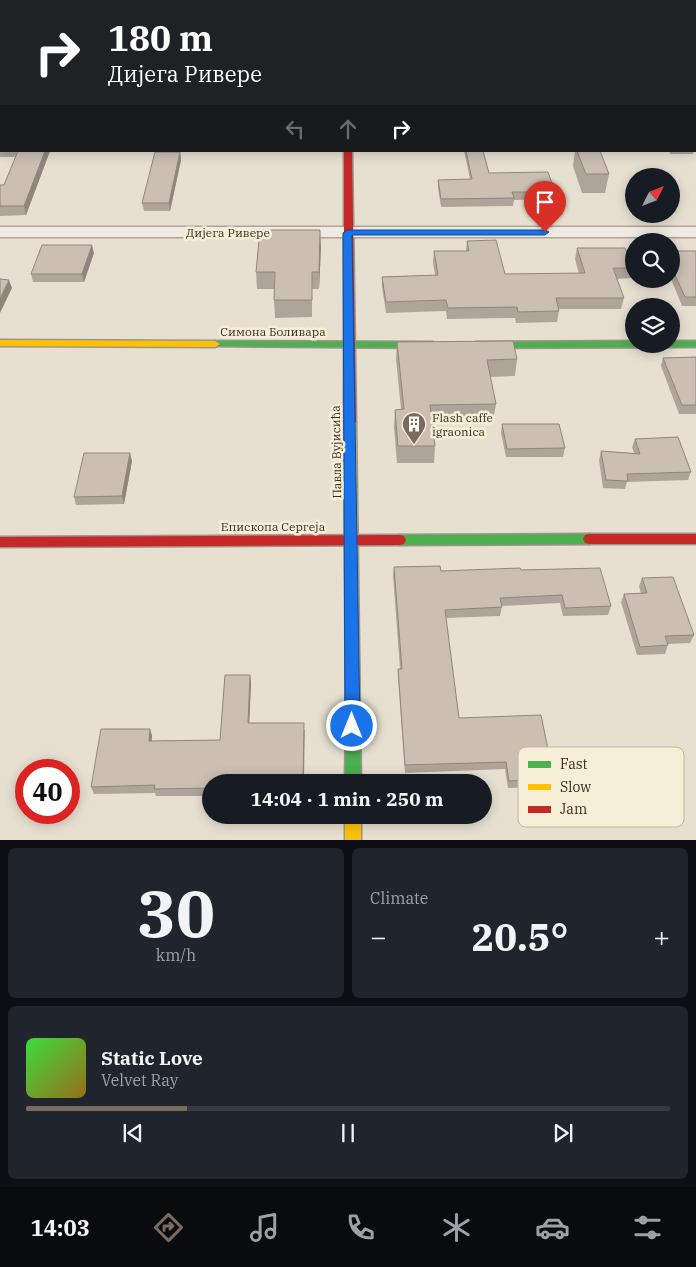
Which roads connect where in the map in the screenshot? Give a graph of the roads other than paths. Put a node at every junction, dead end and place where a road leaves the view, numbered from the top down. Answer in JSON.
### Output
{"nodes":[{"id":1,"x":348,"y":152,"type":"edge"},
{"id":2,"x":0,"y":232,"type":"edge"},
{"id":3,"x":696,"y":232,"type":"edge"},
{"id":4,"x":348,"y":233,"type":"junction"},
{"id":5,"x":0,"y":343,"type":"edge"},
{"id":6,"x":696,"y":344,"type":"edge"},
{"id":7,"x":348,"y":345,"type":"junction"},
{"id":8,"x":446,"y":345,"type":"edge"},
{"id":9,"x":466,"y":345,"type":"edge"},
{"id":10,"x":696,"y":539,"type":"edge"},
{"id":11,"x":352,"y":540,"type":"junction"},
{"id":12,"x":0,"y":542,"type":"edge"},
{"id":13,"x":353,"y":774,"type":"edge"},
{"id":14,"x":353,"y":824,"type":"edge"},
{"id":15,"x":353,"y":840,"type":"edge"}],
"edges":[{"from":1,"to":4,"type":"street","name":"Павла Вујисића"},
{"from":2,"to":4,"type":"street","name":"Дијега Ривере"},
{"from":3,"to":4,"type":"street","name":"Дијега Ривере"},
{"from":4,"to":7,"type":"street","name":"Павла Вујисића"},
{"from":5,"to":7,"type":"street","name":"Симона Боливара"},
{"from":6,"to":9,"type":"street"},
{"from":7,"to":8,"type":"street","name":"Симона Боливара"},
{"from":7,"to":11,"type":"street","name":"Павла Вујисића"},
{"from":10,"to":11,"type":"street","name":"Епископа Сергеја"},
{"from":11,"to":12,"type":"street","name":"Епископа Сергеја"},
{"from":11,"to":13,"type":"street","name":"Павла Вујисића"},
{"from":14,"to":15,"type":"street"}]}
